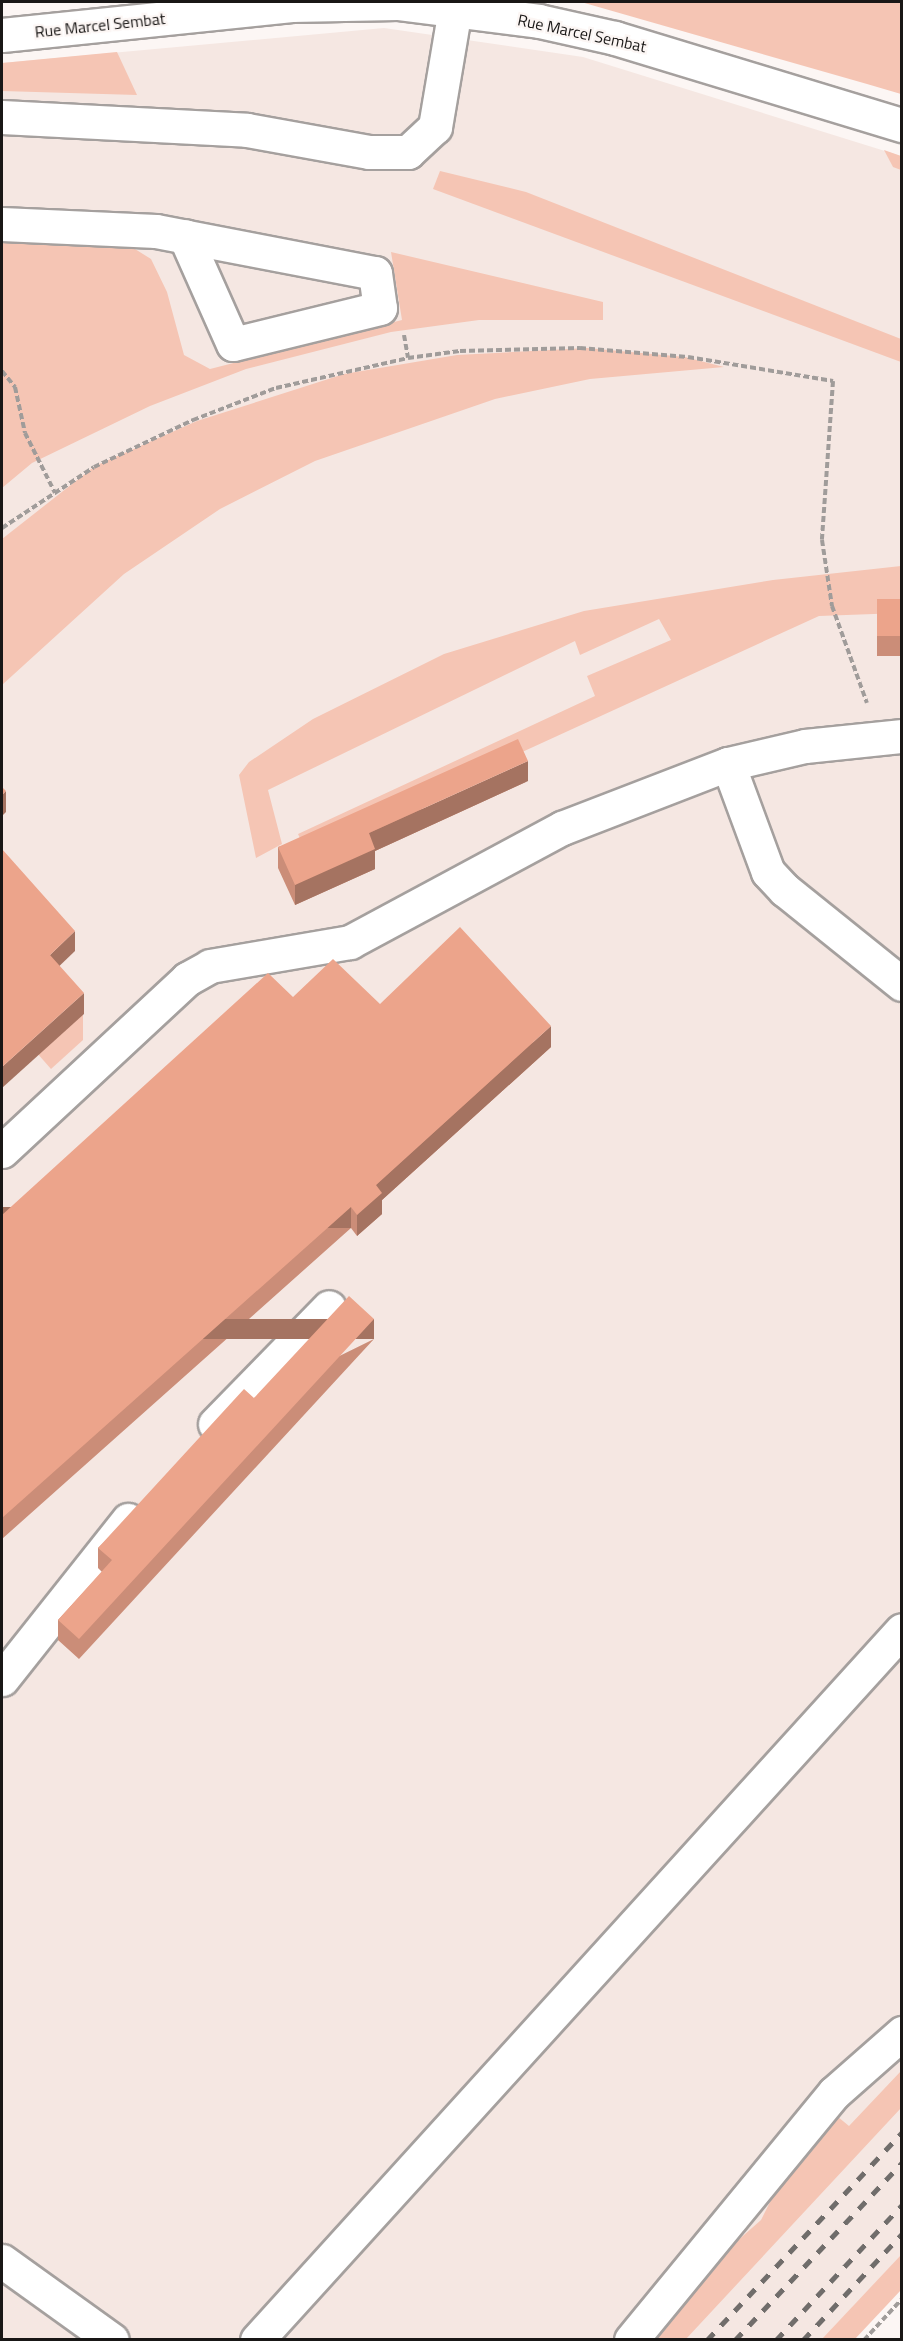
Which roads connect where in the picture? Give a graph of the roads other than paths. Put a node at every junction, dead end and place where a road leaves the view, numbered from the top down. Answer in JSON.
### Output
{"nodes":[{"id":1,"x":201,"y":8,"type":"edge"},
{"id":2,"x":455,"y":9,"type":"junction"},
{"id":3,"x":2,"y":35,"type":"edge"},
{"id":4,"x":2,"y":117,"type":"edge"},
{"id":5,"x":902,"y":125,"type":"edge"},
{"id":6,"x":2,"y":224,"type":"edge"},
{"id":7,"x":185,"y":236,"type":"junction"},
{"id":8,"x":891,"y":736,"type":"edge"},
{"id":9,"x":728,"y":764,"type":"junction"},
{"id":10,"x":902,"y":984,"type":"edge"},
{"id":11,"x":2,"y":1151,"type":"edge"},
{"id":12,"x":328,"y":1307,"type":"dead end"},
{"id":13,"x":192,"y":1449,"type":"edge"},
{"id":14,"x":146,"y":1499,"type":"edge"},
{"id":15,"x":902,"y":1630,"type":"edge"},
{"id":16,"x":2,"y":1679,"type":"edge"},
{"id":17,"x":902,"y":2033,"type":"edge"},
{"id":18,"x":2,"y":2261,"type":"edge"},
{"id":19,"x":112,"y":2340,"type":"edge"},
{"id":20,"x":257,"y":2340,"type":"edge"},
{"id":21,"x":632,"y":2340,"type":"edge"}],
"edges":[{"from":1,"to":2,"type":"street","name":"Rue Marcel Sembat"},
{"from":1,"to":3,"type":"street","name":"Rue Marcel Sembat"},
{"from":2,"to":4,"type":"street"},
{"from":2,"to":5,"type":"street","name":"Rue Marcel Sembat"},
{"from":6,"to":7,"type":"street"},
{"from":7,"to":7,"type":"street"},
{"from":8,"to":9,"type":"street"},
{"from":9,"to":10,"type":"street"},
{"from":9,"to":11,"type":"street"},
{"from":12,"to":13,"type":"street"},
{"from":14,"to":16,"type":"street"},
{"from":15,"to":20,"type":"street"},
{"from":17,"to":21,"type":"street"},
{"from":18,"to":19,"type":"street"}]}
